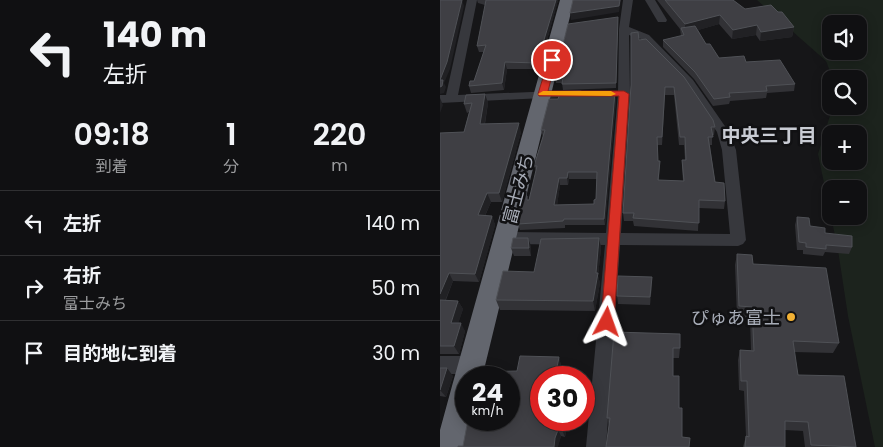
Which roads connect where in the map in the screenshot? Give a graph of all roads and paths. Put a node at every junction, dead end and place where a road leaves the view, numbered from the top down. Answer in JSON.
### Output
{"nodes":[{"id":1,"x":567,"y":0,"type":"edge"},
{"id":2,"x":469,"y":1,"type":"edge"},
{"id":3,"x":639,"y":2,"type":"edge"},
{"id":4,"x":662,"y":20,"type":"dead end"},
{"id":5,"x":622,"y":21,"type":"junction"},
{"id":6,"x":542,"y":94,"type":"junction"},
{"id":7,"x":588,"y":94,"type":"edge"},
{"id":8,"x":445,"y":98,"type":"edge"},
{"id":9,"x":505,"y":238,"type":"junction"},
{"id":10,"x":613,"y":238,"type":"junction"},
{"id":11,"x":440,"y":365,"type":"edge"},
{"id":12,"x":472,"y":366,"type":"edge"},
{"id":13,"x":455,"y":371,"type":"edge"},
{"id":14,"x":455,"y":431,"type":"edge"},
{"id":15,"x":451,"y":447,"type":"edge"},
{"id":16,"x":596,"y":447,"type":"edge"}],
"edges":[{"from":1,"to":6,"type":"highway","name":"富士みち"},
{"from":2,"to":8,"type":"street"},
{"from":3,"to":4,"type":"street"},
{"from":3,"to":5,"type":"street"},
{"from":5,"to":10,"type":"street"},
{"from":5,"to":10,"type":"street"},
{"from":6,"to":7,"type":"street"},
{"from":6,"to":8,"type":"street"},
{"from":6,"to":9,"type":"highway","name":"富士みち"},
{"from":9,"to":10,"type":"street"},
{"from":9,"to":12,"type":"highway","name":"富士みち"},
{"from":10,"to":16,"type":"street"},
{"from":11,"to":13,"type":"street"},
{"from":14,"to":15,"type":"highway","name":"富士みち"}]}
